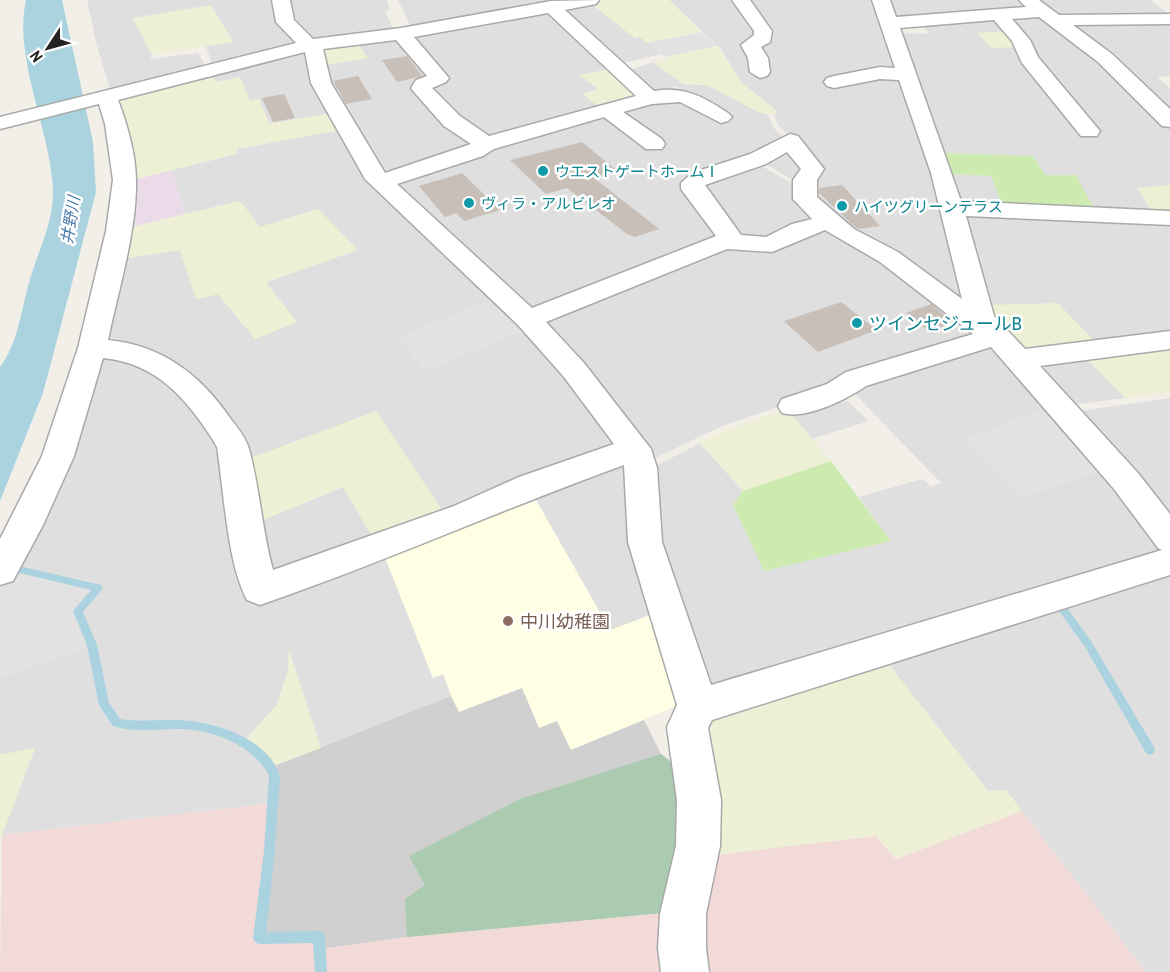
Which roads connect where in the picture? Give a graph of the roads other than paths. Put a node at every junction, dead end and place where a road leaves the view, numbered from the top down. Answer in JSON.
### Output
{"nodes":[{"id":1,"x":281,"y":0,"type":"edge"},
{"id":2,"x":590,"y":0,"type":"edge"},
{"id":3,"x":741,"y":0,"type":"edge"},
{"id":4,"x":1028,"y":0,"type":"edge"},
{"id":5,"x":1157,"y":0,"type":"edge"},
{"id":6,"x":551,"y":6,"type":"junction"},
{"id":7,"x":1170,"y":9,"type":"edge"},
{"id":8,"x":886,"y":11,"type":"edge"},
{"id":9,"x":999,"y":15,"type":"junction"},
{"id":10,"x":1051,"y":16,"type":"junction"},
{"id":11,"x":1170,"y":19,"type":"edge"},
{"id":12,"x":401,"y":34,"type":"junction"},
{"id":13,"x":310,"y":45,"type":"junction"},
{"id":14,"x":760,"y":72,"type":"dead end"},
{"id":15,"x":908,"y":74,"type":"junction"},
{"id":16,"x":834,"y":82,"type":"dead end"},
{"id":17,"x":104,"y":97,"type":"junction"},
{"id":18,"x":650,"y":98,"type":"junction"},
{"id":19,"x":607,"y":110,"type":"junction"},
{"id":20,"x":721,"y":117,"type":"dead end"},
{"id":21,"x":8,"y":121,"type":"edge"},
{"id":22,"x":1170,"y":121,"type":"edge"},
{"id":23,"x":1089,"y":131,"type":"dead end"},
{"id":24,"x":486,"y":144,"type":"junction"},
{"id":25,"x":654,"y":144,"type":"dead end"},
{"id":26,"x":752,"y":161,"type":"junction"},
{"id":27,"x":789,"y":179,"type":"junction"},
{"id":28,"x":384,"y":181,"type":"junction"},
{"id":29,"x":952,"y":208,"type":"junction"},
{"id":30,"x":1170,"y":218,"type":"edge"},
{"id":31,"x":829,"y":222,"type":"junction"},
{"id":32,"x":732,"y":240,"type":"junction"},
{"id":33,"x":528,"y":318,"type":"junction"},
{"id":34,"x":995,"y":337,"type":"junction"},
{"id":35,"x":1170,"y":340,"type":"edge"},
{"id":36,"x":92,"y":348,"type":"junction"},
{"id":37,"x":1019,"y":359,"type":"junction"},
{"id":38,"x":794,"y":406,"type":"dead end"},
{"id":39,"x":635,"y":449,"type":"junction"},
{"id":40,"x":1170,"y":539,"type":"edge"},
{"id":41,"x":1170,"y":561,"type":"edge"},
{"id":42,"x":0,"y":571,"type":"edge"},
{"id":43,"x":698,"y":707,"type":"junction"},
{"id":44,"x":685,"y":972,"type":"edge"}],
"edges":[{"from":1,"to":13,"type":"street"},
{"from":2,"to":6,"type":"street"},
{"from":3,"to":14,"type":"street"},
{"from":4,"to":10,"type":"street"},
{"from":5,"to":7,"type":"street"},
{"from":6,"to":12,"type":"street"},
{"from":6,"to":18,"type":"street"},
{"from":8,"to":9,"type":"street"},
{"from":8,"to":15,"type":"street"},
{"from":9,"to":10,"type":"street"},
{"from":9,"to":23,"type":"street"},
{"from":10,"to":11,"type":"street"},
{"from":10,"to":22,"type":"street"},
{"from":12,"to":13,"type":"street"},
{"from":12,"to":24,"type":"street"},
{"from":13,"to":17,"type":"street"},
{"from":13,"to":28,"type":"street"},
{"from":15,"to":16,"type":"street"},
{"from":15,"to":29,"type":"street"},
{"from":17,"to":21,"type":"street"},
{"from":17,"to":36,"type":"street"},
{"from":18,"to":19,"type":"street"},
{"from":18,"to":20,"type":"street"},
{"from":19,"to":24,"type":"street"},
{"from":19,"to":25,"type":"street"},
{"from":24,"to":28,"type":"street"},
{"from":26,"to":27,"type":"street"},
{"from":26,"to":27,"type":"street"},
{"from":26,"to":32,"type":"street"},
{"from":27,"to":31,"type":"street"},
{"from":28,"to":33,"type":"street"},
{"from":29,"to":30,"type":"street"},
{"from":29,"to":34,"type":"street"},
{"from":31,"to":32,"type":"street"},
{"from":31,"to":34,"type":"street"},
{"from":32,"to":33,"type":"street"},
{"from":33,"to":39,"type":"street"},
{"from":34,"to":37,"type":"street"},
{"from":34,"to":38,"type":"street"},
{"from":35,"to":37,"type":"street"},
{"from":36,"to":39,"type":"street"},
{"from":36,"to":42,"type":"street"},
{"from":37,"to":40,"type":"street"},
{"from":39,"to":43,"type":"street"},
{"from":41,"to":43,"type":"street"},
{"from":43,"to":44,"type":"street"}]}
